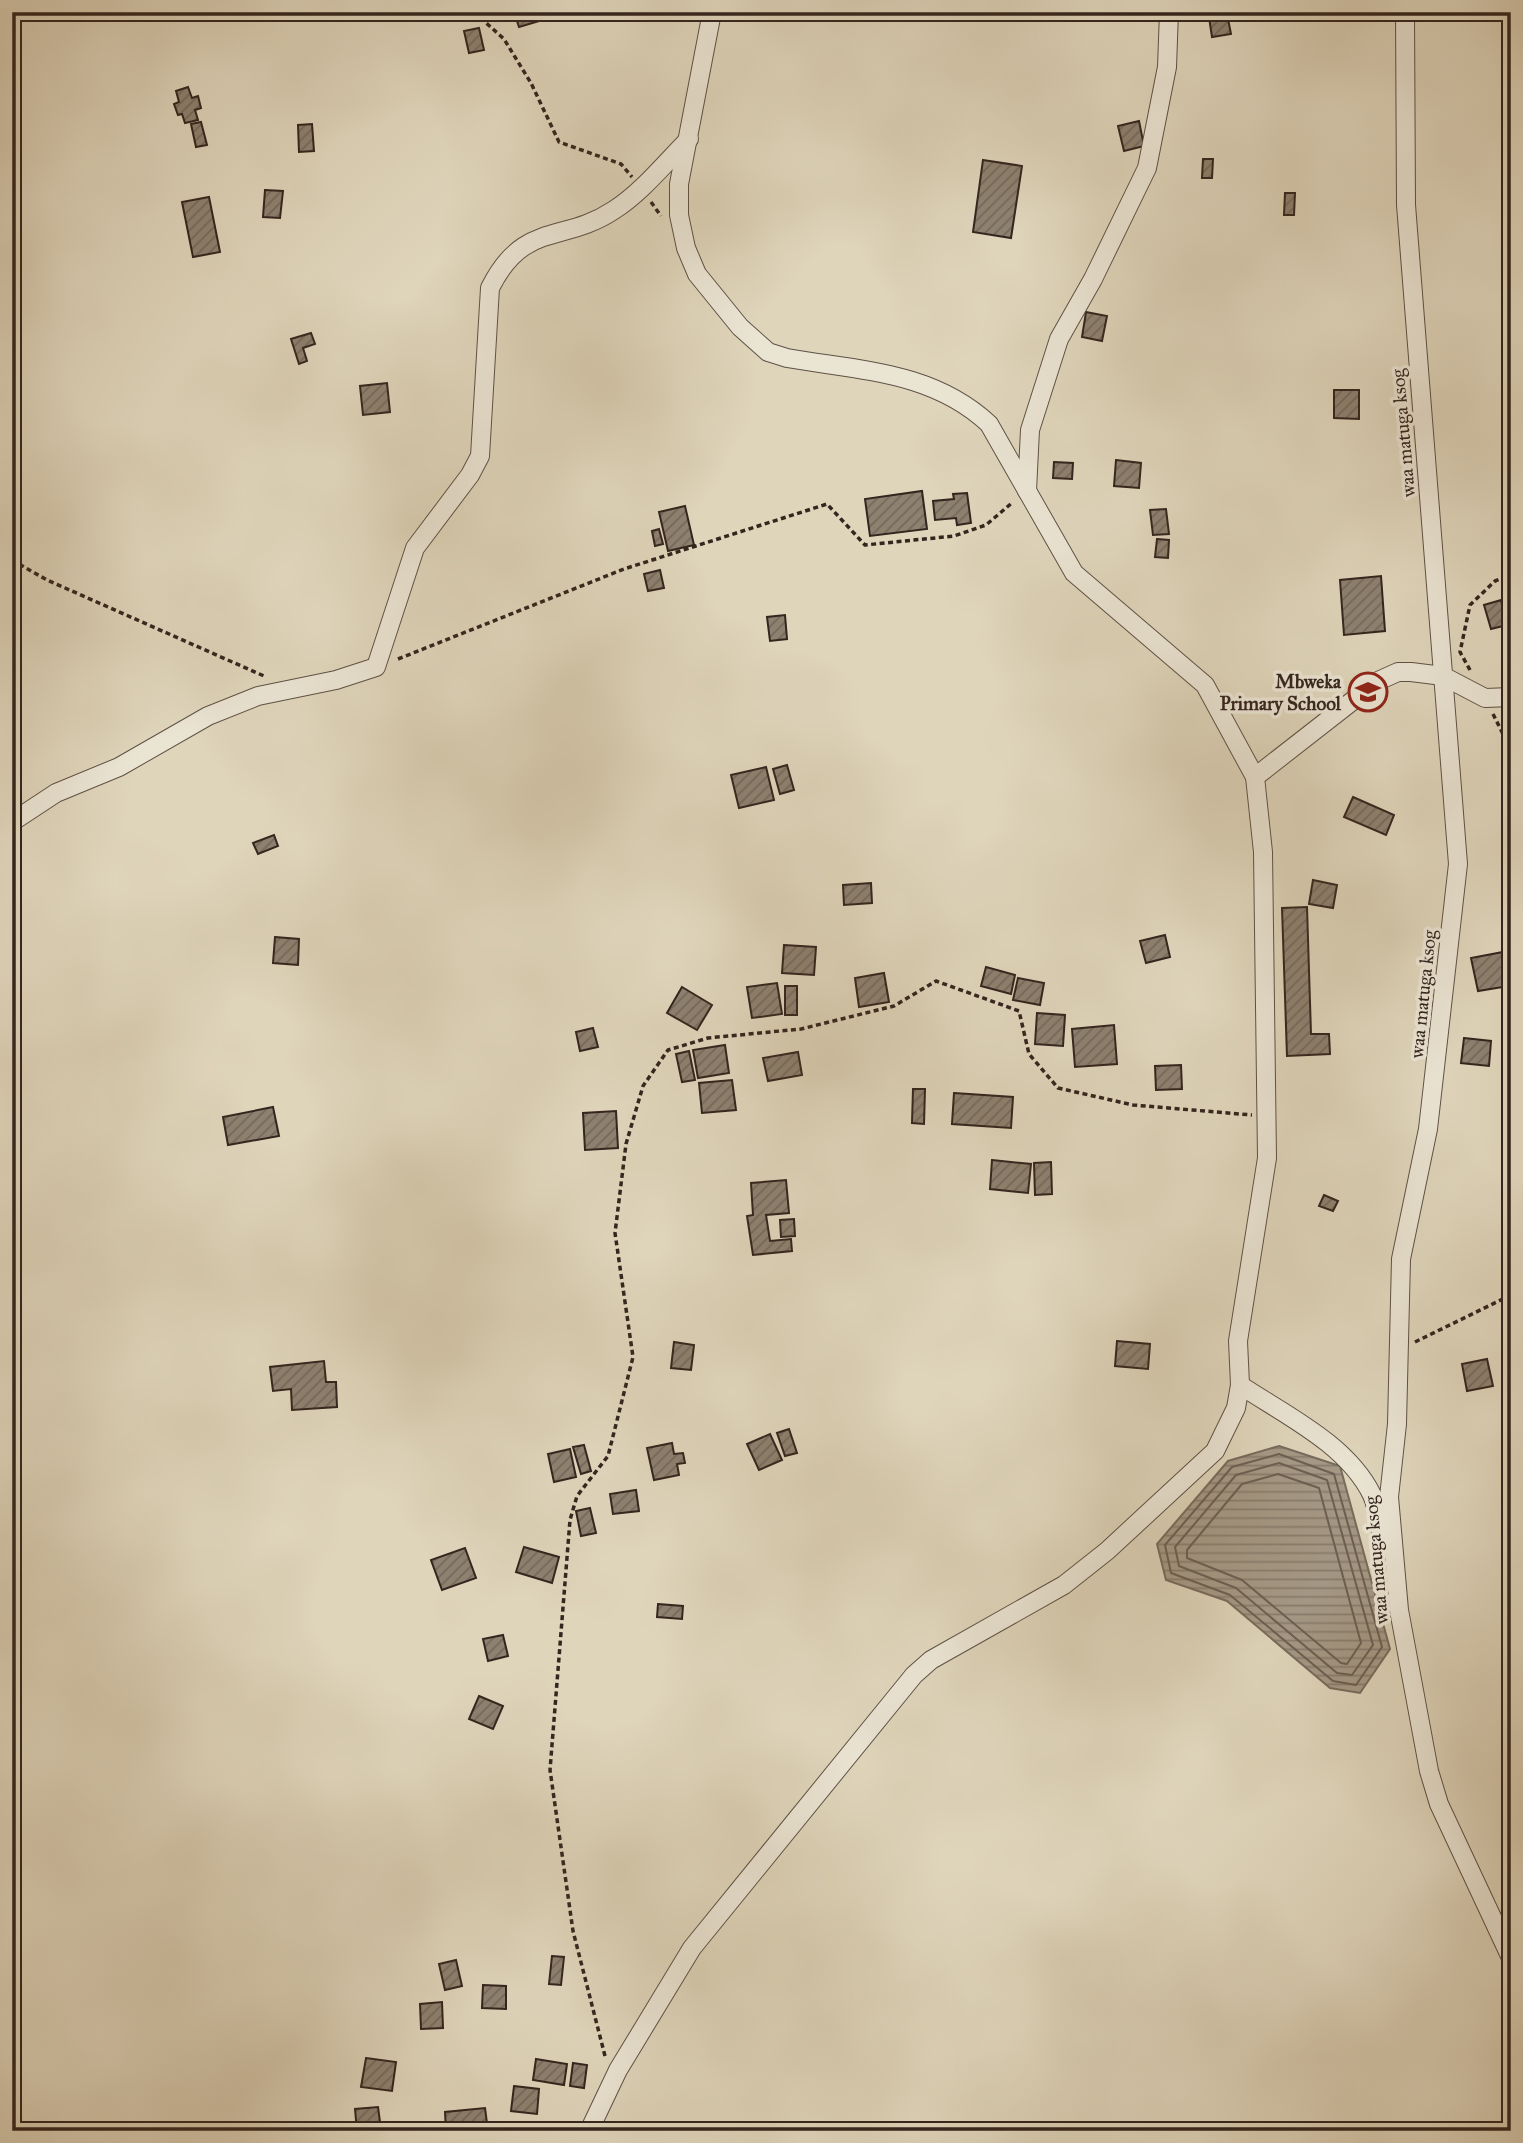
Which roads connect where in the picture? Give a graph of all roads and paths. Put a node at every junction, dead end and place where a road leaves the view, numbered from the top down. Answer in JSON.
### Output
{"nodes":[{"id":1,"x":474,"y":12,"type":"edge"},
{"id":2,"x":712,"y":12,"type":"edge"},
{"id":3,"x":1169,"y":12,"type":"edge"},
{"id":4,"x":1405,"y":12,"type":"edge"},
{"id":5,"x":689,"y":139,"type":"junction"},
{"id":6,"x":641,"y":188,"type":"junction"},
{"id":7,"x":663,"y":218,"type":"dead end"},
{"id":8,"x":1027,"y":491,"type":"junction"},
{"id":9,"x":12,"y":559,"type":"edge"},
{"id":10,"x":1511,"y":575,"type":"edge"},
{"id":11,"x":376,"y":667,"type":"junction"},
{"id":12,"x":1443,"y":676,"type":"junction"},
{"id":13,"x":292,"y":687,"type":"junction"},
{"id":14,"x":1511,"y":697,"type":"edge"},
{"id":15,"x":1485,"y":698,"type":"junction"},
{"id":16,"x":1511,"y":750,"type":"edge"},
{"id":17,"x":1255,"y":777,"type":"junction"},
{"id":18,"x":12,"y":822,"type":"edge"},
{"id":19,"x":1264,"y":1116,"type":"junction"},
{"id":20,"x":1511,"y":1295,"type":"edge"},
{"id":21,"x":1398,"y":1351,"type":"junction"},
{"id":22,"x":1240,"y":1385,"type":"junction"},
{"id":23,"x":1399,"y":1610,"type":"junction"},
{"id":24,"x":1511,"y":1958,"type":"edge"},
{"id":25,"x":612,"y":2082,"type":"junction"},
{"id":26,"x":589,"y":2131,"type":"edge"}],
"edges":[{"from":1,"to":6,"type":"path"},
{"from":2,"to":5,"type":"street"},
{"from":3,"to":8,"type":"street"},
{"from":4,"to":12,"type":"street","name":"waa matuga ksog"},
{"from":5,"to":6,"type":"street"},
{"from":5,"to":8,"type":"street"},
{"from":6,"to":7,"type":"path"},
{"from":6,"to":11,"type":"street"},
{"from":8,"to":11,"type":"path"},
{"from":8,"to":17,"type":"street"},
{"from":9,"to":13,"type":"path"},
{"from":10,"to":15,"type":"path"},
{"from":11,"to":13,"type":"street"},
{"from":12,"to":15,"type":"street"},
{"from":12,"to":17,"type":"street"},
{"from":12,"to":21,"type":"street","name":"waa matuga ksog"},
{"from":13,"to":18,"type":"street"},
{"from":14,"to":15,"type":"street"},
{"from":15,"to":16,"type":"path"},
{"from":17,"to":19,"type":"street"},
{"from":19,"to":22,"type":"street"},
{"from":19,"to":25,"type":"path"},
{"from":20,"to":21,"type":"path"},
{"from":21,"to":23,"type":"street","name":"waa matuga ksog"},
{"from":22,"to":23,"type":"street"},
{"from":22,"to":25,"type":"street"},
{"from":23,"to":24,"type":"street","name":"waa matuga ksog"},
{"from":25,"to":26,"type":"street"}]}
